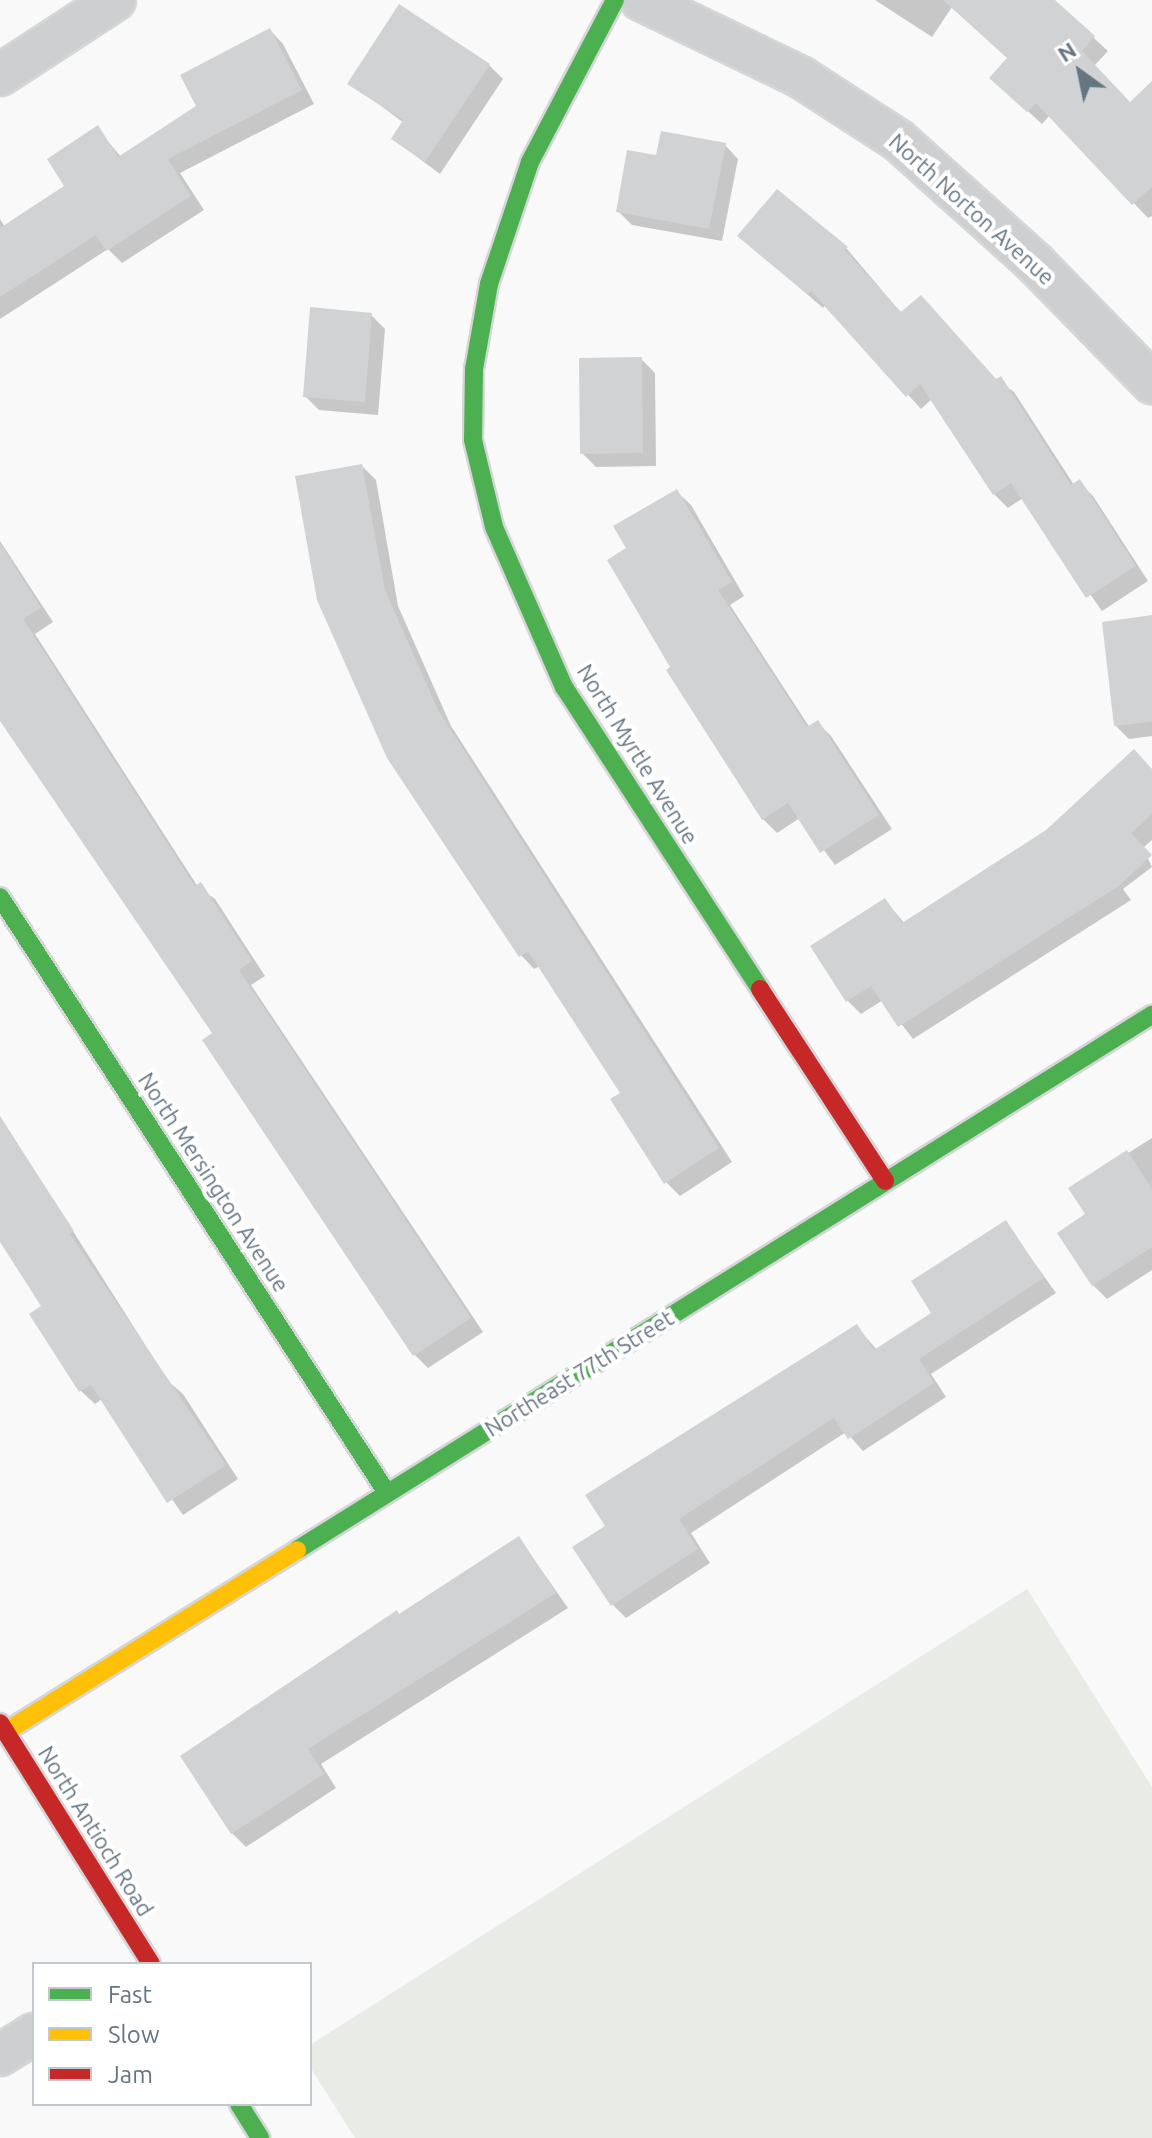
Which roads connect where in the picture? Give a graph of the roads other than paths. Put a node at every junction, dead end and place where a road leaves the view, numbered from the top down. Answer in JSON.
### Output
{"nodes":[{"id":1,"x":115,"y":0,"type":"edge"},
{"id":2,"x":615,"y":0,"type":"edge"},
{"id":3,"x":641,"y":0,"type":"edge"},
{"id":4,"x":0,"y":75,"type":"edge"},
{"id":5,"x":1152,"y":383,"type":"edge"},
{"id":6,"x":0,"y":897,"type":"edge"},
{"id":7,"x":1152,"y":1015,"type":"edge"},
{"id":8,"x":885,"y":1181,"type":"junction"},
{"id":9,"x":387,"y":1493,"type":"junction"},
{"id":10,"x":3,"y":1728,"type":"edge"},
{"id":11,"x":146,"y":1962,"type":"edge"},
{"id":12,"x":32,"y":2035,"type":"edge"},
{"id":13,"x":0,"y":2055,"type":"edge"},
{"id":14,"x":240,"y":2106,"type":"edge"},
{"id":15,"x":260,"y":2138,"type":"edge"}],
"edges":[{"from":1,"to":4,"type":"street"},
{"from":2,"to":8,"type":"street","name":"North Myrtle Avenue"},
{"from":3,"to":5,"type":"street","name":"North Norton Avenue"},
{"from":6,"to":9,"type":"street","name":"North Mersington Avenue"},
{"from":7,"to":8,"type":"street","name":"Northeast 77th Street"},
{"from":8,"to":9,"type":"street","name":"Northeast 77th Street"},
{"from":9,"to":10,"type":"street","name":"Northeast 77th Street"},
{"from":10,"to":11,"type":"street","name":"North Antioch Road"},
{"from":12,"to":13,"type":"street"},
{"from":14,"to":15,"type":"street"}]}
